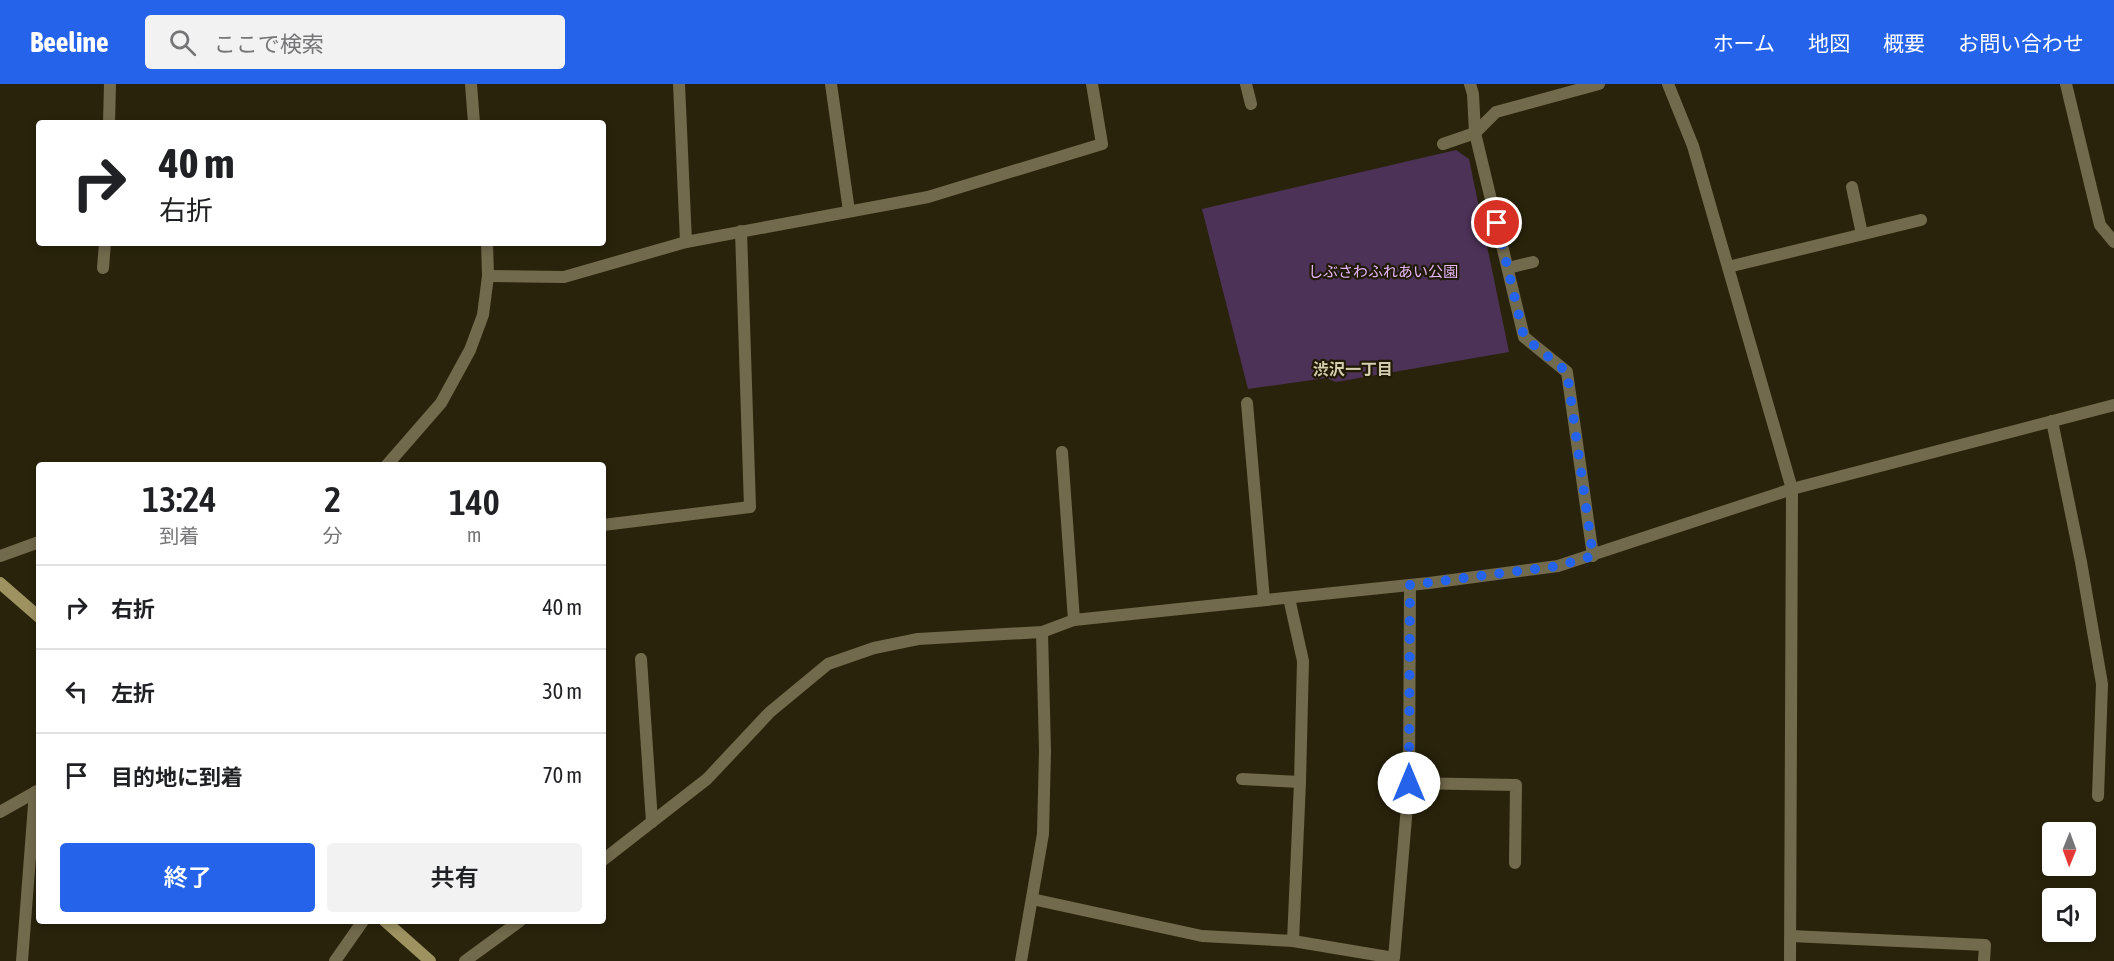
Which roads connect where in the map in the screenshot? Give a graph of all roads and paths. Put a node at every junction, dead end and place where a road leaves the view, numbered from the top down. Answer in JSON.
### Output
{"nodes":[{"id":1,"x":110,"y":84,"type":"edge"},
{"id":2,"x":471,"y":84,"type":"edge"},
{"id":3,"x":678,"y":84,"type":"edge"},
{"id":4,"x":831,"y":84,"type":"edge"},
{"id":5,"x":1092,"y":84,"type":"edge"},
{"id":6,"x":1246,"y":84,"type":"edge"},
{"id":7,"x":1470,"y":84,"type":"edge"},
{"id":8,"x":1599,"y":84,"type":"edge"},
{"id":9,"x":1668,"y":84,"type":"edge"},
{"id":10,"x":2066,"y":84,"type":"edge"},
{"id":11,"x":1251,"y":104,"type":"dead end"},
{"id":12,"x":109,"y":120,"type":"edge"},
{"id":13,"x":474,"y":120,"type":"edge"},
{"id":14,"x":1475,"y":133,"type":"junction"},
{"id":15,"x":1443,"y":144,"type":"dead end"},
{"id":16,"x":1852,"y":187,"type":"dead end"},
{"id":17,"x":849,"y":212,"type":"junction"},
{"id":18,"x":1921,"y":220,"type":"dead end"},
{"id":19,"x":741,"y":231,"type":"junction"},
{"id":20,"x":1862,"y":234,"type":"junction"},
{"id":21,"x":686,"y":242,"type":"junction"},
{"id":22,"x":2114,"y":242,"type":"edge"},
{"id":23,"x":105,"y":246,"type":"edge"},
{"id":24,"x":487,"y":246,"type":"edge"},
{"id":25,"x":1533,"y":262,"type":"dead end"},
{"id":26,"x":1728,"y":267,"type":"junction"},
{"id":27,"x":103,"y":268,"type":"dead end"},
{"id":28,"x":1508,"y":268,"type":"junction"},
{"id":29,"x":488,"y":276,"type":"junction"},
{"id":30,"x":1247,"y":403,"type":"dead end"},
{"id":31,"x":2114,"y":405,"type":"edge"},
{"id":32,"x":2052,"y":421,"type":"junction"},
{"id":33,"x":1062,"y":452,"type":"dead end"},
{"id":34,"x":390,"y":462,"type":"edge"},
{"id":35,"x":1792,"y":489,"type":"junction"},
{"id":36,"x":606,"y":525,"type":"edge"},
{"id":37,"x":36,"y":543,"type":"edge"},
{"id":38,"x":0,"y":556,"type":"edge"},
{"id":39,"x":1593,"y":556,"type":"junction"},
{"id":40,"x":0,"y":583,"type":"edge"},
{"id":41,"x":1410,"y":585,"type":"junction"},
{"id":42,"x":1289,"y":598,"type":"junction"},
{"id":43,"x":1264,"y":600,"type":"junction"},
{"id":44,"x":36,"y":614,"type":"edge"},
{"id":45,"x":1074,"y":620,"type":"junction"},
{"id":46,"x":1042,"y":632,"type":"junction"},
{"id":47,"x":641,"y":659,"type":"dead end"},
{"id":48,"x":1242,"y":779,"type":"dead end"},
{"id":49,"x":1300,"y":782,"type":"junction"},
{"id":50,"x":1409,"y":783,"type":"junction"},
{"id":51,"x":36,"y":792,"type":"edge"},
{"id":52,"x":2098,"y":796,"type":"dead end"},
{"id":53,"x":36,"y":802,"type":"edge"},
{"id":54,"x":0,"y":812,"type":"edge"},
{"id":55,"x":652,"y":822,"type":"junction"},
{"id":56,"x":606,"y":858,"type":"edge"},
{"id":57,"x":1515,"y":864,"type":"dead end"},
{"id":58,"x":1032,"y":899,"type":"junction"},
{"id":59,"x":361,"y":924,"type":"edge"},
{"id":60,"x":388,"y":924,"type":"edge"},
{"id":61,"x":516,"y":924,"type":"edge"},
{"id":62,"x":1791,"y":936,"type":"junction"},
{"id":63,"x":1293,"y":941,"type":"junction"},
{"id":64,"x":22,"y":961,"type":"edge"},
{"id":65,"x":335,"y":961,"type":"edge"},
{"id":66,"x":430,"y":961,"type":"edge"},
{"id":67,"x":465,"y":961,"type":"edge"},
{"id":68,"x":1021,"y":961,"type":"edge"},
{"id":69,"x":1790,"y":961,"type":"edge"},
{"id":70,"x":1984,"y":961,"type":"edge"}],
"edges":[{"from":1,"to":12,"type":"street"},
{"from":2,"to":13,"type":"street"},
{"from":3,"to":21,"type":"street"},
{"from":4,"to":17,"type":"street"},
{"from":5,"to":17,"type":"street"},
{"from":6,"to":11,"type":"street"},
{"from":7,"to":14,"type":"street"},
{"from":8,"to":14,"type":"street"},
{"from":9,"to":26,"type":"street"},
{"from":10,"to":22,"type":"street"},
{"from":14,"to":15,"type":"street"},
{"from":14,"to":28,"type":"street"},
{"from":16,"to":20,"type":"street"},
{"from":17,"to":19,"type":"street"},
{"from":18,"to":20,"type":"street"},
{"from":19,"to":21,"type":"street"},
{"from":19,"to":36,"type":"street"},
{"from":20,"to":26,"type":"street"},
{"from":21,"to":29,"type":"street"},
{"from":23,"to":27,"type":"street"},
{"from":24,"to":29,"type":"street"},
{"from":25,"to":28,"type":"street"},
{"from":26,"to":35,"type":"street"},
{"from":28,"to":39,"type":"street"},
{"from":29,"to":34,"type":"street"},
{"from":30,"to":43,"type":"street"},
{"from":31,"to":32,"type":"street"},
{"from":32,"to":35,"type":"street"},
{"from":32,"to":52,"type":"street"},
{"from":33,"to":45,"type":"street"},
{"from":35,"to":39,"type":"street"},
{"from":35,"to":62,"type":"street"},
{"from":37,"to":38,"type":"street"},
{"from":39,"to":41,"type":"street"},
{"from":40,"to":44,"type":"street"},
{"from":41,"to":42,"type":"street"},
{"from":41,"to":50,"type":"street"},
{"from":42,"to":43,"type":"street"},
{"from":42,"to":49,"type":"street"},
{"from":43,"to":45,"type":"street"},
{"from":45,"to":46,"type":"street"},
{"from":46,"to":55,"type":"street"},
{"from":46,"to":58,"type":"street"},
{"from":47,"to":55,"type":"street"},
{"from":48,"to":49,"type":"street"},
{"from":49,"to":63,"type":"street"},
{"from":50,"to":57,"type":"street"},
{"from":50,"to":63,"type":"street"},
{"from":51,"to":54,"type":"street"},
{"from":53,"to":64,"type":"street"},
{"from":55,"to":56,"type":"street"},
{"from":58,"to":63,"type":"street"},
{"from":58,"to":68,"type":"street"},
{"from":59,"to":65,"type":"street"},
{"from":60,"to":66,"type":"street"},
{"from":61,"to":67,"type":"street"},
{"from":62,"to":69,"type":"street"},
{"from":62,"to":70,"type":"street"}]}
